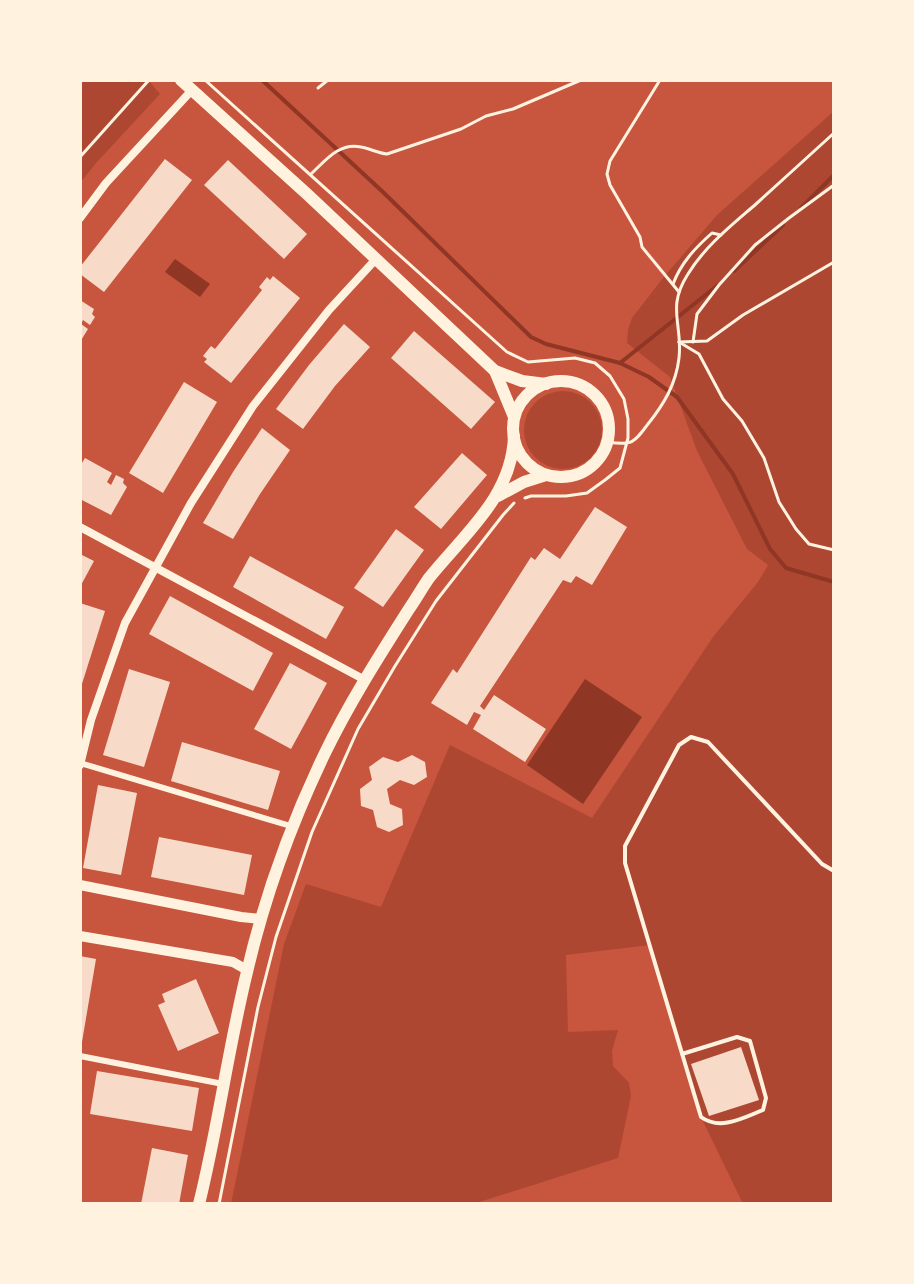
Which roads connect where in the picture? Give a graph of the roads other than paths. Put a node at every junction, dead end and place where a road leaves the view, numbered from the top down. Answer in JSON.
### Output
{"nodes":[{"id":1,"x":181,"y":80,"type":"edge"},
{"id":2,"x":192,"y":90,"type":"junction"},
{"id":3,"x":80,"y":218,"type":"edge"},
{"id":4,"x":376,"y":259,"type":"junction"},
{"id":5,"x":495,"y":371,"type":"junction"},
{"id":6,"x":546,"y":384,"type":"junction"},
{"id":7,"x":514,"y":417,"type":"junction"},
{"id":8,"x":514,"y":436,"type":"junction"},
{"id":9,"x":546,"y":475,"type":"junction"},
{"id":10,"x":498,"y":496,"type":"junction"},
{"id":11,"x":80,"y":527,"type":"edge"},
{"id":12,"x":156,"y":568,"type":"junction"},
{"id":13,"x":365,"y":680,"type":"junction"},
{"id":14,"x":80,"y":764,"type":"edge"},
{"id":15,"x":294,"y":827,"type":"junction"},
{"id":16,"x":834,"y":871,"type":"edge"},
{"id":17,"x":80,"y":885,"type":"edge"},
{"id":18,"x":261,"y":919,"type":"junction"},
{"id":19,"x":80,"y":936,"type":"edge"},
{"id":20,"x":247,"y":970,"type":"junction"},
{"id":21,"x":682,"y":1054,"type":"junction"},
{"id":22,"x":80,"y":1056,"type":"edge"},
{"id":23,"x":223,"y":1084,"type":"junction"},
{"id":24,"x":200,"y":1204,"type":"edge"}],
"edges":[{"from":1,"to":2,"type":"main road"},
{"from":2,"to":3,"type":"street"},
{"from":2,"to":4,"type":"main road"},
{"from":4,"to":5,"type":"main road"},
{"from":4,"to":12,"type":"street"},
{"from":5,"to":6,"type":"main road"},
{"from":5,"to":7,"type":"main road"},
{"from":6,"to":7,"type":"main road"},
{"from":6,"to":9,"type":"main road"},
{"from":7,"to":8,"type":"main road"},
{"from":8,"to":9,"type":"main road"},
{"from":8,"to":10,"type":"main road"},
{"from":9,"to":10,"type":"main road"},
{"from":10,"to":13,"type":"main road"},
{"from":11,"to":12,"type":"street"},
{"from":12,"to":13,"type":"street"},
{"from":12,"to":14,"type":"street"},
{"from":13,"to":15,"type":"main road"},
{"from":14,"to":15,"type":"street"},
{"from":15,"to":18,"type":"main road"},
{"from":16,"to":21,"type":"lane"},
{"from":17,"to":18,"type":"street"},
{"from":18,"to":20,"type":"main road"},
{"from":19,"to":20,"type":"street"},
{"from":20,"to":23,"type":"main road"},
{"from":21,"to":21,"type":"lane"},
{"from":22,"to":23,"type":"street"},
{"from":23,"to":24,"type":"main road"}]}
